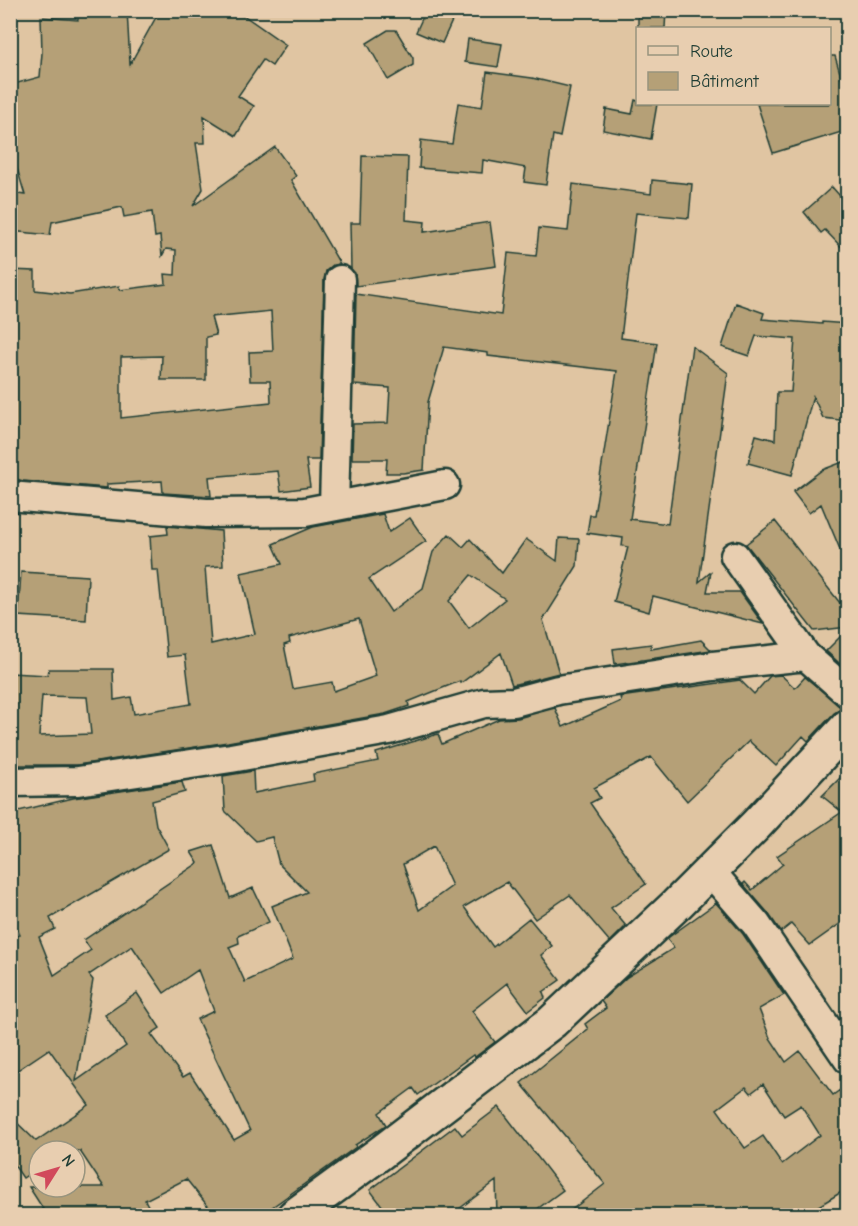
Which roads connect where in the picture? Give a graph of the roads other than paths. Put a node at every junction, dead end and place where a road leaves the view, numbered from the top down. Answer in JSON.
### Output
{"nodes":[{"id":1,"x":340,"y":280,"type":"dead end"},
{"id":2,"x":445,"y":485,"type":"dead end"},
{"id":3,"x":10,"y":496,"type":"edge"},
{"id":4,"x":334,"y":506,"type":"junction"},
{"id":5,"x":735,"y":556,"type":"dead end"},
{"id":6,"x":806,"y":656,"type":"junction"},
{"id":7,"x":848,"y":693,"type":"edge"},
{"id":8,"x":848,"y":726,"type":"edge"},
{"id":9,"x":10,"y":782,"type":"edge"},
{"id":10,"x":710,"y":871,"type":"junction"},
{"id":11,"x":848,"y":1059,"type":"edge"},
{"id":12,"x":294,"y":1215,"type":"edge"}],
"edges":[{"from":1,"to":4,"type":"street"},
{"from":2,"to":4,"type":"street"},
{"from":3,"to":4,"type":"street"},
{"from":5,"to":6,"type":"street"},
{"from":6,"to":7,"type":"street"},
{"from":6,"to":9,"type":"street"},
{"from":8,"to":10,"type":"street"},
{"from":10,"to":11,"type":"street"},
{"from":10,"to":12,"type":"street"}]}
